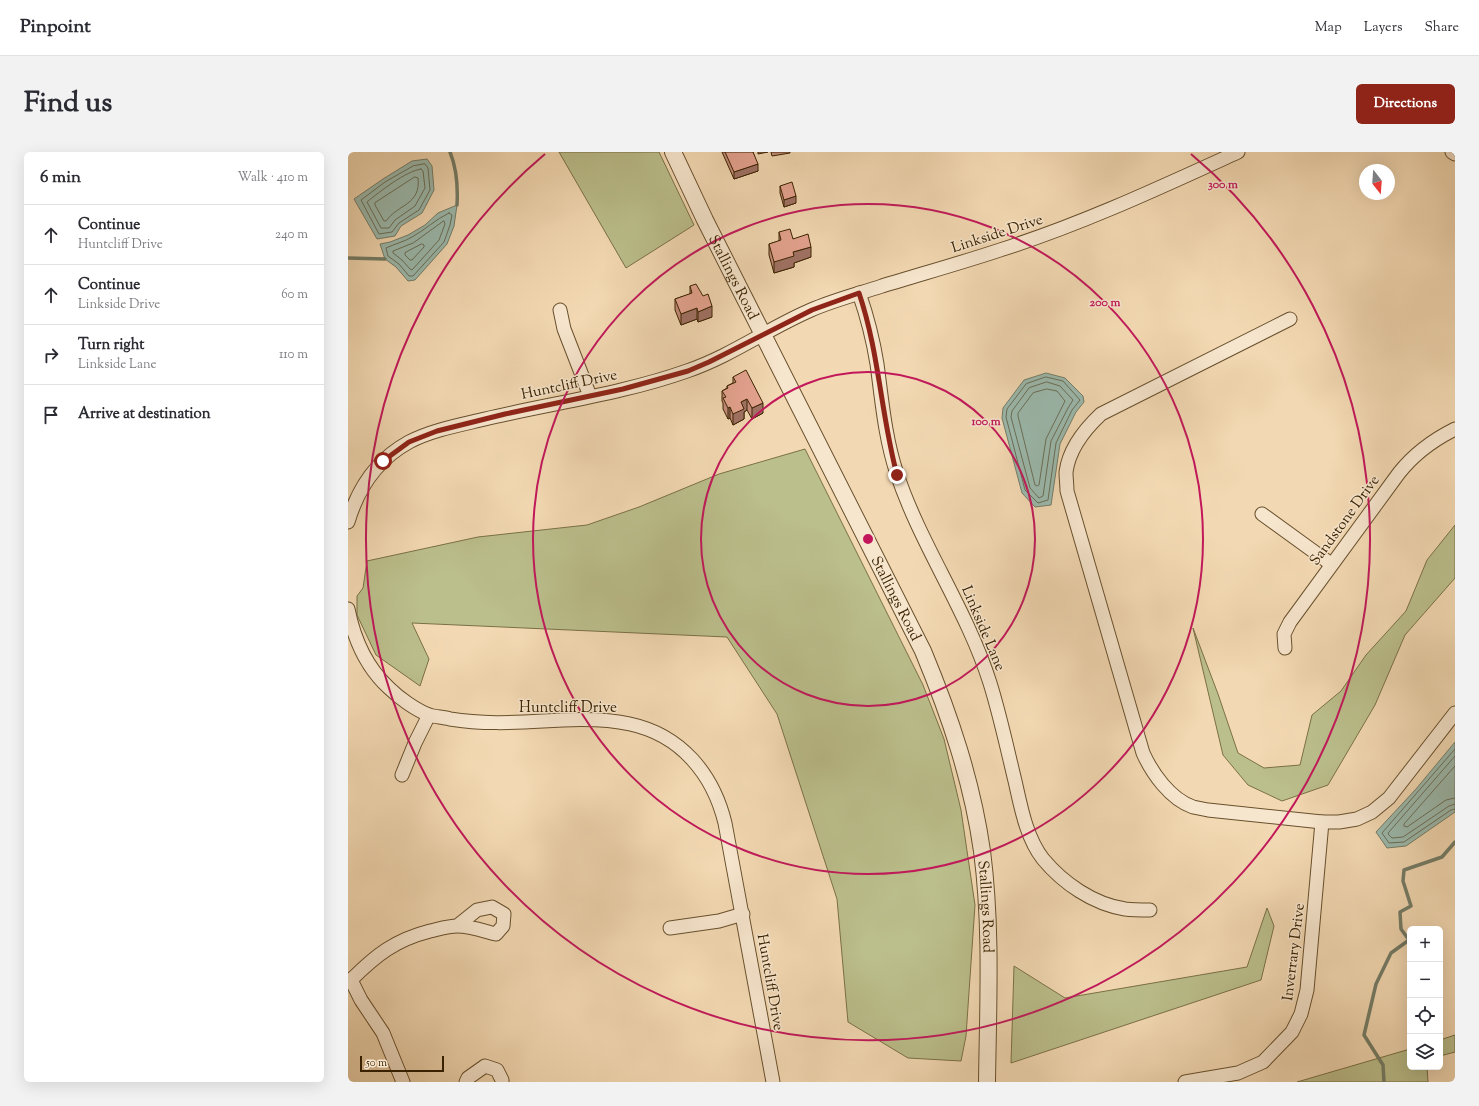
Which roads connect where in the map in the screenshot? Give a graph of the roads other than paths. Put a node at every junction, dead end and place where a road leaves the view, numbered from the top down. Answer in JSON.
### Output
{"nodes":[{"id":1,"x":673,"y":152,"type":"edge"},
{"id":2,"x":1238,"y":152,"type":"edge"},
{"id":3,"x":1452,"y":152,"type":"edge"},
{"id":4,"x":1455,"y":154,"type":"edge"},
{"id":5,"x":859,"y":293,"type":"junction"},
{"id":6,"x":560,"y":310,"type":"dead end"},
{"id":7,"x":1290,"y":319,"type":"dead end"},
{"id":8,"x":762,"y":335,"type":"junction"},
{"id":9,"x":590,"y":396,"type":"junction"},
{"id":10,"x":1455,"y":429,"type":"edge"},
{"id":11,"x":1262,"y":514,"type":"dead end"},
{"id":12,"x":348,"y":522,"type":"edge"},
{"id":13,"x":1331,"y":564,"type":"junction"},
{"id":14,"x":348,"y":609,"type":"edge"},
{"id":15,"x":1285,"y":648,"type":"dead end"},
{"id":16,"x":1455,"y":713,"type":"edge"},
{"id":17,"x":429,"y":715,"type":"junction"},
{"id":18,"x":402,"y":775,"type":"dead end"},
{"id":19,"x":1322,"y":822,"type":"junction"},
{"id":20,"x":1150,"y":910,"type":"dead end"},
{"id":21,"x":743,"y":914,"type":"junction"},
{"id":22,"x":457,"y":926,"type":"dead end"},
{"id":23,"x":670,"y":928,"type":"dead end"},
{"id":24,"x":349,"y":980,"type":"edge"},
{"id":25,"x":403,"y":1082,"type":"edge"},
{"id":26,"x":466,"y":1082,"type":"edge"},
{"id":27,"x":502,"y":1082,"type":"edge"},
{"id":28,"x":773,"y":1082,"type":"edge"},
{"id":29,"x":987,"y":1082,"type":"edge"},
{"id":30,"x":1185,"y":1082,"type":"edge"}],
"edges":[{"from":1,"to":8,"type":"street","name":"Stallings Road"},
{"from":2,"to":5,"type":"street","name":"Linkside Drive"},
{"from":3,"to":4,"type":"street"},
{"from":5,"to":8,"type":"street","name":"Linkside Drive"},
{"from":5,"to":20,"type":"street","name":"Linkside Lane"},
{"from":6,"to":9,"type":"street"},
{"from":7,"to":19,"type":"street"},
{"from":8,"to":9,"type":"street","name":"Huntcliff Drive"},
{"from":8,"to":29,"type":"street","name":"Stallings Road"},
{"from":9,"to":12,"type":"street","name":"Huntcliff Drive"},
{"from":10,"to":13,"type":"street","name":"Sandstone Drive"},
{"from":11,"to":13,"type":"street"},
{"from":13,"to":15,"type":"street","name":"Sandstone Drive"},
{"from":14,"to":17,"type":"street","name":"Huntcliff Drive"},
{"from":16,"to":19,"type":"street"},
{"from":17,"to":18,"type":"street"},
{"from":17,"to":21,"type":"street","name":"Huntcliff Drive"},
{"from":19,"to":30,"type":"street","name":"Inverrary Drive"},
{"from":21,"to":23,"type":"street"},
{"from":21,"to":28,"type":"street","name":"Huntcliff Drive"},
{"from":22,"to":24,"type":"street"},
{"from":24,"to":25,"type":"street"},
{"from":26,"to":27,"type":"street"}]}
